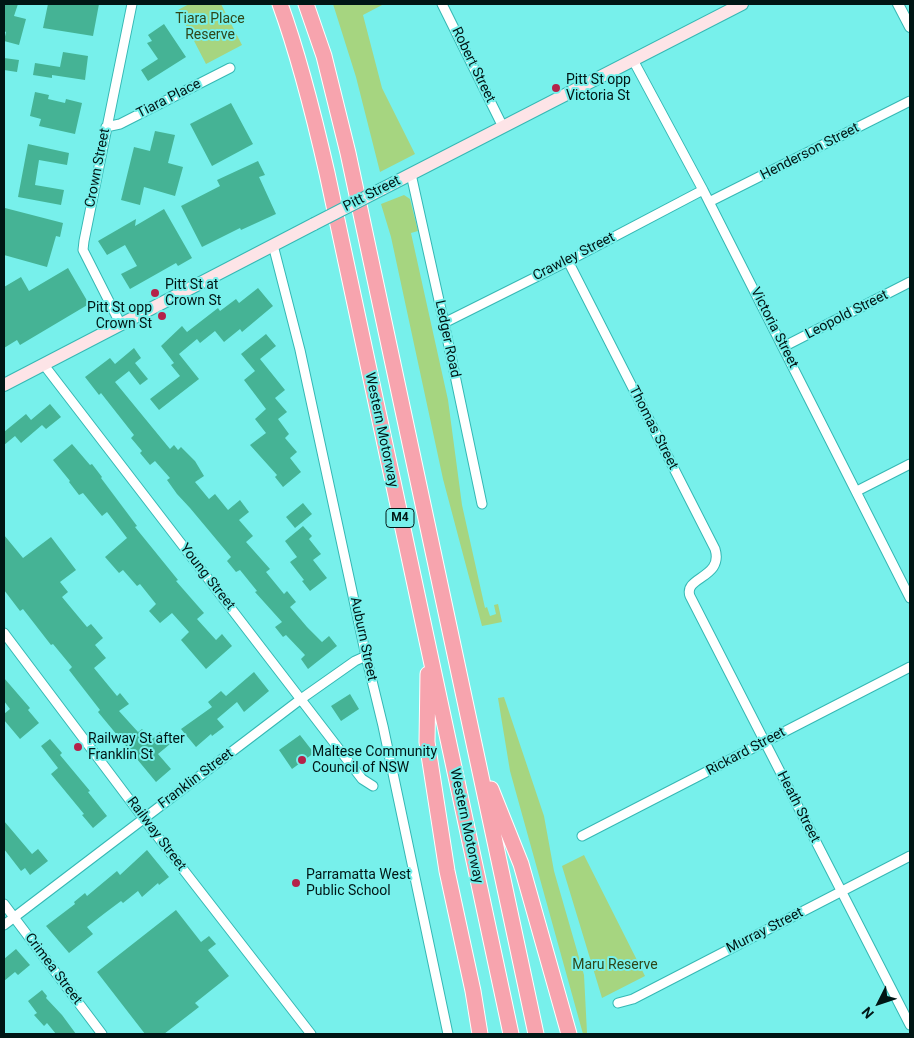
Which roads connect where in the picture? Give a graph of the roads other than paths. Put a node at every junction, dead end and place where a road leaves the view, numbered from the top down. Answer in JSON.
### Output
{"nodes":[{"id":1,"x":132,"y":4,"type":"edge"},
{"id":2,"x":280,"y":4,"type":"edge"},
{"id":3,"x":306,"y":4,"type":"edge"},
{"id":4,"x":442,"y":4,"type":"edge"},
{"id":5,"x":742,"y":4,"type":"edge"},
{"id":6,"x":898,"y":4,"type":"edge"},
{"id":7,"x":910,"y":27,"type":"edge"},
{"id":8,"x":633,"y":60,"type":"junction"},
{"id":9,"x":230,"y":68,"type":"dead end"},
{"id":10,"x":910,"y":101,"type":"edge"},
{"id":11,"x":106,"y":127,"type":"junction"},
{"id":12,"x":503,"y":127,"type":"junction"},
{"id":13,"x":411,"y":174,"type":"junction"},
{"id":14,"x":703,"y":190,"type":"junction"},
{"id":15,"x":709,"y":202,"type":"junction"},
{"id":16,"x":274,"y":246,"type":"junction"},
{"id":17,"x":568,"y":261,"type":"junction"},
{"id":18,"x":910,"y":282,"type":"edge"},
{"id":19,"x":444,"y":322,"type":"junction"},
{"id":20,"x":121,"y":325,"type":"junction"},
{"id":21,"x":784,"y":347,"type":"junction"},
{"id":22,"x":44,"y":365,"type":"junction"},
{"id":23,"x":4,"y":385,"type":"edge"},
{"id":24,"x":910,"y":464,"type":"edge"},
{"id":25,"x":857,"y":491,"type":"junction"},
{"id":26,"x":482,"y":504,"type":"dead end"},
{"id":27,"x":689,"y":588,"type":"joint"},
{"id":28,"x":910,"y":598,"type":"edge"},
{"id":29,"x":4,"y":633,"type":"edge"},
{"id":30,"x":428,"y":648,"type":"junction"},
{"id":31,"x":366,"y":656,"type":"junction"},
{"id":32,"x":910,"y":667,"type":"edge"},
{"id":33,"x":301,"y":699,"type":"junction"},
{"id":34,"x":764,"y":742,"type":"junction"},
{"id":35,"x":476,"y":753,"type":"junction"},
{"id":36,"x":373,"y":786,"type":"dead end"},
{"id":37,"x":144,"y":819,"type":"junction"},
{"id":38,"x":582,"y":836,"type":"dead end"},
{"id":39,"x":910,"y":856,"type":"edge"},
{"id":40,"x":841,"y":892,"type":"junction"},
{"id":41,"x":4,"y":904,"type":"edge"},
{"id":42,"x":14,"y":917,"type":"junction"},
{"id":43,"x":4,"y":925,"type":"edge"},
{"id":44,"x":618,"y":1003,"type":"dead end"},
{"id":45,"x":910,"y":1025,"type":"edge"},
{"id":46,"x":102,"y":1034,"type":"edge"},
{"id":47,"x":310,"y":1034,"type":"edge"},
{"id":48,"x":448,"y":1034,"type":"edge"},
{"id":49,"x":480,"y":1034,"type":"edge"},
{"id":50,"x":511,"y":1034,"type":"edge"},
{"id":51,"x":536,"y":1034,"type":"edge"},
{"id":52,"x":569,"y":1034,"type":"edge"}],
"edges":[{"from":1,"to":11,"type":"street","name":"Crown Street"},
{"from":2,"to":30,"type":"highway","name":"Western Motorway","number":"M4"},
{"from":3,"to":35,"type":"highway","name":"Western Motorway","number":"M4"},
{"from":4,"to":12,"type":"street","name":"Robert Street"},
{"from":5,"to":8,"type":"main road","name":"Pitt Street"},
{"from":6,"to":7,"type":"street"},
{"from":8,"to":12,"type":"main road","name":"Pitt Street"},
{"from":8,"to":14,"type":"street","name":"Victoria Street"},
{"from":9,"to":11,"type":"street","name":"Tiara Place"},
{"from":10,"to":15,"type":"street","name":"Henderson Street"},
{"from":11,"to":20,"type":"street","name":"Crown Street"},
{"from":12,"to":13,"type":"main road","name":"Pitt Street"},
{"from":13,"to":16,"type":"main road","name":"Pitt Street","bridge":true},
{"from":13,"to":19,"type":"street","name":"Ledger Road"},
{"from":14,"to":15,"type":"street","name":"Victoria Street"},
{"from":14,"to":17,"type":"street","name":"Crawley Street"},
{"from":15,"to":21,"type":"street","name":"Victoria Street"},
{"from":16,"to":20,"type":"main road","name":"Pitt Street"},
{"from":16,"to":31,"type":"street","name":"Auburn Street"},
{"from":17,"to":19,"type":"street","name":"Crawley Street"},
{"from":17,"to":27,"type":"street","name":"Thomas Street"},
{"from":18,"to":21,"type":"street","name":"Leopold Street"},
{"from":19,"to":26,"type":"street","name":"Ledger Road"},
{"from":20,"to":22,"type":"main road","name":"Pitt Street"},
{"from":21,"to":25,"type":"street","name":"Victoria Street"},
{"from":22,"to":23,"type":"main road","name":"Pitt Street"},
{"from":22,"to":33,"type":"street","name":"Young Street"},
{"from":24,"to":25,"type":"street"},
{"from":25,"to":28,"type":"street","name":"Victoria Street"},
{"from":27,"to":34,"type":"street","name":"Heath Street"},
{"from":29,"to":37,"type":"street","name":"Railway Street"},
{"from":30,"to":49,"type":"highway"},
{"from":30,"to":50,"type":"highway","name":"Western Motorway","number":"M4"},
{"from":31,"to":33,"type":"street","name":"Franklin Street"},
{"from":31,"to":48,"type":"street","name":"Auburn Street"},
{"from":32,"to":34,"type":"street","name":"Rickard Street"},
{"from":33,"to":36,"type":"street","name":"Young Street"},
{"from":33,"to":37,"type":"street","name":"Franklin Street"},
{"from":34,"to":38,"type":"street","name":"Rickard Street"},
{"from":34,"to":40,"type":"street","name":"Heath Street"},
{"from":35,"to":51,"type":"highway","name":"Western Motorway","number":"M4"},
{"from":35,"to":52,"type":"highway","number":"M4"},
{"from":37,"to":42,"type":"street","name":"Franklin Street"},
{"from":37,"to":47,"type":"street","name":"Railway Street"},
{"from":39,"to":40,"type":"street","name":"Murray Street"},
{"from":40,"to":44,"type":"street","name":"Murray Street"},
{"from":40,"to":45,"type":"street","name":"Heath Street"},
{"from":41,"to":42,"type":"street","name":"Crimea Street"},
{"from":42,"to":43,"type":"street","name":"Franklin Street"},
{"from":42,"to":46,"type":"street","name":"Crimea Street"}]}
